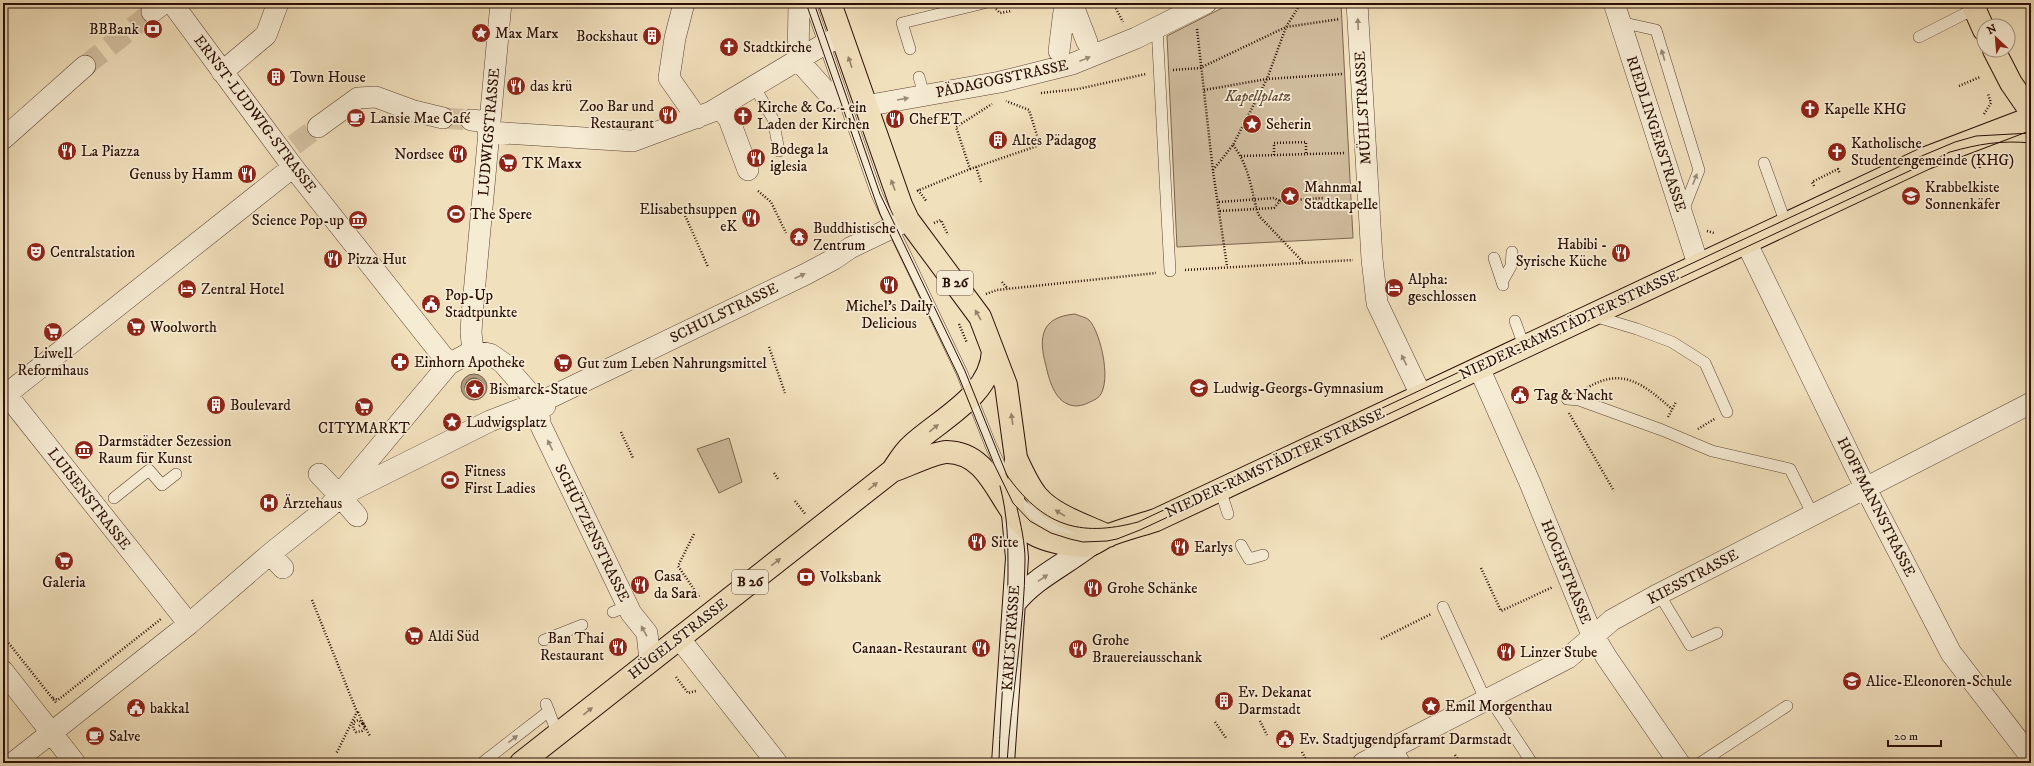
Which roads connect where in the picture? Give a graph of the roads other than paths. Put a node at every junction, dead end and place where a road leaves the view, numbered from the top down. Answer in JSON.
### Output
{"nodes":[{"id":1,"x":172,"y":3,"type":"edge"},
{"id":2,"x":278,"y":3,"type":"edge"},
{"id":3,"x":501,"y":3,"type":"edge"},
{"id":4,"x":684,"y":3,"type":"edge"},
{"id":5,"x":799,"y":3,"type":"edge"},
{"id":6,"x":810,"y":3,"type":"edge"},
{"id":7,"x":830,"y":3,"type":"edge"},
{"id":8,"x":984,"y":3,"type":"edge"},
{"id":9,"x":1065,"y":3,"type":"edge"},
{"id":10,"x":1072,"y":3,"type":"edge"},
{"id":11,"x":1201,"y":6,"type":"edge"},
{"id":12,"x":1973,"y":6,"type":"edge"},
{"id":13,"x":1357,"y":10,"type":"edge"},
{"id":14,"x":1617,"y":13,"type":"edge"},
{"id":15,"x":1978,"y":18,"type":"edge"},
{"id":16,"x":1157,"y":27,"type":"junction"},
{"id":17,"x":1919,"y":37,"type":"dead end"},
{"id":18,"x":1087,"y":42,"type":"dead end"},
{"id":19,"x":828,"y":43,"type":"junction"},
{"id":20,"x":910,"y":49,"type":"dead end"},
{"id":21,"x":1059,"y":51,"type":"dead end"},
{"id":22,"x":1998,"y":58,"type":"edge"},
{"id":23,"x":798,"y":60,"type":"junction"},
{"id":24,"x":85,"y":66,"type":"tunnel mouth"},
{"id":25,"x":222,"y":72,"type":"junction"},
{"id":26,"x":754,"y":86,"type":"junction"},
{"id":27,"x":833,"y":99,"type":"dead end"},
{"id":28,"x":865,"y":106,"type":"junction"},
{"id":29,"x":719,"y":107,"type":"junction"},
{"id":30,"x":2031,"y":112,"type":"edge"},
{"id":31,"x":443,"y":118,"type":"tunnel mouth"},
{"id":32,"x":696,"y":118,"type":"junction"},
{"id":33,"x":2031,"y":118,"type":"edge"},
{"id":34,"x":483,"y":125,"type":"junction"},
{"id":35,"x":318,"y":127,"type":"tunnel mouth"},
{"id":36,"x":3,"y":139,"type":"edge"},
{"id":37,"x":780,"y":151,"type":"dead end"},
{"id":38,"x":290,"y":155,"type":"junction"},
{"id":39,"x":1764,"y":163,"type":"dead end"},
{"id":40,"x":748,"y":170,"type":"dead end"},
{"id":41,"x":1681,"y":215,"type":"junction"},
{"id":42,"x":900,"y":224,"type":"junction"},
{"id":43,"x":1786,"y":224,"type":"junction"},
{"id":44,"x":1746,"y":242,"type":"junction"},
{"id":45,"x":1512,"y":252,"type":"dead end"},
{"id":46,"x":1494,"y":258,"type":"dead end"},
{"id":47,"x":1698,"y":264,"type":"junction"},
{"id":48,"x":1170,"y":271,"type":"road end"},
{"id":49,"x":1591,"y":315,"type":"junction"},
{"id":50,"x":1515,"y":321,"type":"dead end"},
{"id":51,"x":472,"y":342,"type":"junction"},
{"id":52,"x":1524,"y":346,"type":"junction"},
{"id":53,"x":993,"y":350,"type":"junction"},
{"id":54,"x":446,"y":360,"type":"junction"},
{"id":55,"x":1479,"y":368,"type":"junction"},
{"id":56,"x":4,"y":394,"type":"edge"},
{"id":57,"x":1421,"y":395,"type":"junction"},
{"id":58,"x":972,"y":397,"type":"junction"},
{"id":59,"x":1567,"y":399,"type":"dead end"},
{"id":60,"x":542,"y":404,"type":"junction"},
{"id":61,"x":2027,"y":411,"type":"edge"},
{"id":62,"x":1727,"y":412,"type":"road end"},
{"id":63,"x":968,"y":457,"type":"joint"},
{"id":64,"x":1016,"y":458,"type":"junction"},
{"id":65,"x":892,"y":471,"type":"junction"},
{"id":66,"x":176,"y":474,"type":"dead end"},
{"id":67,"x":319,"y":474,"type":"dead end"},
{"id":68,"x":1865,"y":487,"type":"junction"},
{"id":69,"x":1220,"y":489,"type":"junction"},
{"id":70,"x":114,"y":498,"type":"dead end"},
{"id":71,"x":335,"y":501,"type":"junction"},
{"id":72,"x":1013,"y":504,"type":"junction"},
{"id":73,"x":1228,"y":514,"type":"dead end"},
{"id":74,"x":1813,"y":515,"type":"junction"},
{"id":75,"x":357,"y":516,"type":"dead end"},
{"id":76,"x":1099,"y":540,"type":"junction"},
{"id":77,"x":1241,"y":544,"type":"dead end"},
{"id":78,"x":1263,"y":555,"type":"dead end"},
{"id":79,"x":1659,"y":594,"type":"junction"},
{"id":80,"x":1014,"y":604,"type":"junction"},
{"id":81,"x":1440,"y":609,"type":"road end"},
{"id":82,"x":170,"y":620,"type":"junction"},
{"id":83,"x":582,"y":625,"type":"dead end"},
{"id":84,"x":1717,"y":633,"type":"dead end"},
{"id":85,"x":1593,"y":636,"type":"junction"},
{"id":86,"x":679,"y":638,"type":"junction"},
{"id":87,"x":544,"y":640,"type":"dead end"},
{"id":88,"x":650,"y":661,"type":"junction"},
{"id":89,"x":3,"y":671,"type":"edge"},
{"id":90,"x":1488,"y":700,"type":"junction"},
{"id":91,"x":1787,"y":706,"type":"dead end"},
{"id":92,"x":52,"y":732,"type":"junction"},
{"id":93,"x":558,"y":735,"type":"junction"},
{"id":94,"x":1401,"y":755,"type":"edge"},
{"id":95,"x":70,"y":756,"type":"edge"},
{"id":96,"x":2031,"y":757,"type":"edge"},
{"id":97,"x":1373,"y":761,"type":"edge"},
{"id":98,"x":13,"y":763,"type":"edge"},
{"id":99,"x":482,"y":763,"type":"edge"},
{"id":100,"x":521,"y":763,"type":"edge"},
{"id":101,"x":777,"y":763,"type":"edge"},
{"id":102,"x":1003,"y":763,"type":"edge"},
{"id":103,"x":1532,"y":763,"type":"edge"},
{"id":104,"x":1679,"y":763,"type":"edge"},
{"id":105,"x":1700,"y":763,"type":"edge"}],
"edges":[{"from":1,"to":25,"type":"street","name":"ERNST-LUDWIG-STRASSE"},
{"from":2,"to":25,"type":"street"},
{"from":3,"to":34,"type":"street","name":"LUDWIGSTRASSE"},
{"from":4,"to":32,"type":"street"},
{"from":5,"to":23,"type":"street"},
{"from":6,"to":19,"type":"lane"},
{"from":7,"to":19,"type":"main road","number":"B 26"},
{"from":8,"to":20,"type":"lane"},
{"from":9,"to":21,"type":"street"},
{"from":10,"to":18,"type":"street"},
{"from":11,"to":16,"type":"street","name":"PÄDAGOGSTRASSE"},
{"from":12,"to":15,"type":"main road"},
{"from":12,"to":17,"type":"lane"},
{"from":57,"to":13,"type":"street","name":"MÜHLSTRASSE","one_way":true},
{"from":14,"to":41,"type":"street","name":"RIEDLINGERSTRASSE"},
{"from":41,"to":14,"type":"lane","one_way":true},
{"from":28,"to":16,"type":"street","name":"PÄDAGOGSTRASSE","one_way":true},
{"from":16,"to":48,"type":"lane"},
{"from":19,"to":23,"type":"street"},
{"from":28,"to":19,"type":"main road","number":"B 26","one_way":true},
{"from":19,"to":42,"type":"lane"},
{"from":22,"to":30,"type":"main road"},
{"from":23,"to":26,"type":"street"},
{"from":23,"to":27,"type":"street"},
{"from":24,"to":36,"type":"street"},
{"from":25,"to":38,"type":"street","name":"ERNST-LUDWIG-STRASSE"},
{"from":26,"to":29,"type":"street"},
{"from":26,"to":37,"type":"lane"},
{"from":42,"to":28,"type":"main road","number":"B 26","one_way":true},
{"from":29,"to":32,"type":"street"},
{"from":29,"to":40,"type":"street"},
{"from":31,"to":35,"type":"street"},
{"from":32,"to":34,"type":"street"},
{"from":33,"to":43,"type":"main road","name":"NIEDER-RAMSTÄDTER STRASSE"},
{"from":34,"to":51,"type":"street","name":"LUDWIGSTRASSE"},
{"from":38,"to":54,"type":"street","name":"ERNST-LUDWIG-STRASSE"},
{"from":38,"to":56,"type":"street"},
{"from":39,"to":43,"type":"lane"},
{"from":41,"to":47,"type":"street","name":"RIEDLINGERSTRASSE"},
{"from":53,"to":42,"type":"main road","name":"KARLSTRASSE","number":"B 26","one_way":true},
{"from":42,"to":58,"type":"lane"},
{"from":60,"to":42,"type":"street","name":"SCHULSTRASSE","one_way":true},
{"from":43,"to":44,"type":"main road","name":"NIEDER-RAMSTÄDTER STRASSE"},
{"from":44,"to":47,"type":"main road","name":"NIEDER-RAMSTÄDTER STRASSE"},
{"from":44,"to":68,"type":"street","name":"HOFFMANNSTRASSE"},
{"from":45,"to":46,"type":"lane"},
{"from":47,"to":49,"type":"main road","name":"NIEDER-RAMSTÄDTER STRASSE"},
{"from":49,"to":52,"type":"main road","name":"NIEDER-RAMSTÄDTER STRASSE"},
{"from":49,"to":62,"type":"lane"},
{"from":50,"to":52,"type":"lane"},
{"from":51,"to":54,"type":"street"},
{"from":51,"to":60,"type":"street"},
{"from":52,"to":55,"type":"main road","name":"NIEDER-RAMSTÄDTER STRASSE"},
{"from":53,"to":58,"type":"main road","name":"HÜGELSTRASSE","number":"B 26"},
{"from":64,"to":53,"type":"main road","name":"KARLSTRASSE","one_way":true},
{"from":54,"to":71,"type":"street"},
{"from":55,"to":57,"type":"main road","name":"NIEDER-RAMSTÄDTER STRASSE"},
{"from":55,"to":85,"type":"street","name":"HOCHSTRASSE"},
{"from":56,"to":82,"type":"street","name":"LUISENSTRASSE"},
{"from":57,"to":69,"type":"main road","name":"NIEDER-RAMSTÄDTER STRASSE"},
{"from":65,"to":58,"type":"main road","name":"HÜGELSTRASSE","number":"B 26","one_way":true},
{"from":58,"to":72,"type":"lane"},
{"from":59,"to":74,"type":"lane"},
{"from":60,"to":71,"type":"street"},
{"from":88,"to":60,"type":"street","name":"SCHÜTZENSTRASSE","one_way":true},
{"from":61,"to":68,"type":"street","name":"KIESSTRASSE"},
{"from":63,"to":65,"type":"main road","name":"HÜGELSTRASSE"},
{"from":63,"to":72,"type":"main road","name":"KARLSTRASSE"},
{"from":64,"to":72,"type":"main road","name":"KARLSTRASSE"},
{"from":76,"to":64,"type":"main road","one_way":true},
{"from":86,"to":65,"type":"main road","name":"HÜGELSTRASSE","number":"B 26","one_way":true},
{"from":66,"to":70,"type":"lane"},
{"from":67,"to":71,"type":"street"},
{"from":68,"to":74,"type":"street","name":"KIESSTRASSE"},
{"from":68,"to":96,"type":"street","name":"HOFFMANNSTRASSE"},
{"from":69,"to":73,"type":"lane"},
{"from":69,"to":76,"type":"main road","name":"NIEDER-RAMSTÄDTER STRASSE"},
{"from":71,"to":75,"type":"street"},
{"from":71,"to":82,"type":"street"},
{"from":72,"to":76,"type":"main road","name":"NIEDER-RAMSTÄDTER STRASSE"},
{"from":72,"to":80,"type":"main road","name":"KARLSTRASSE"},
{"from":74,"to":79,"type":"street","name":"KIESSTRASSE"},
{"from":80,"to":76,"type":"main road","name":"NIEDER-RAMSTÄDTER STRASSE","one_way":true},
{"from":77,"to":78,"type":"lane"},
{"from":79,"to":84,"type":"lane"},
{"from":79,"to":85,"type":"street","name":"KIESSTRASSE"},
{"from":80,"to":102,"type":"main road","name":"KARLSTRASSE"},
{"from":81,"to":90,"type":"lane"},
{"from":82,"to":92,"type":"street"},
{"from":83,"to":87,"type":"lane"},
{"from":85,"to":90,"type":"street","name":"KIESSTRASSE"},
{"from":85,"to":104,"type":"street","name":"HOCHSTRASSE"},
{"from":86,"to":88,"type":"main road","name":"HÜGELSTRASSE","number":"B 26"},
{"from":86,"to":101,"type":"street"},
{"from":93,"to":88,"type":"main road","name":"HÜGELSTRASSE","number":"B 26","one_way":true},
{"from":89,"to":92,"type":"street"},
{"from":90,"to":94,"type":"street","name":"KIESSTRASSE"},
{"from":90,"to":103,"type":"lane"},
{"from":91,"to":105,"type":"lane"},
{"from":92,"to":95,"type":"street"},
{"from":92,"to":98,"type":"street"},
{"from":99,"to":93,"type":"lane","one_way":true},
{"from":93,"to":100,"type":"main road","name":"HÜGELSTRASSE","number":"B 26"},
{"from":94,"to":97,"type":"street","name":"KIESSTRASSE"}]}
